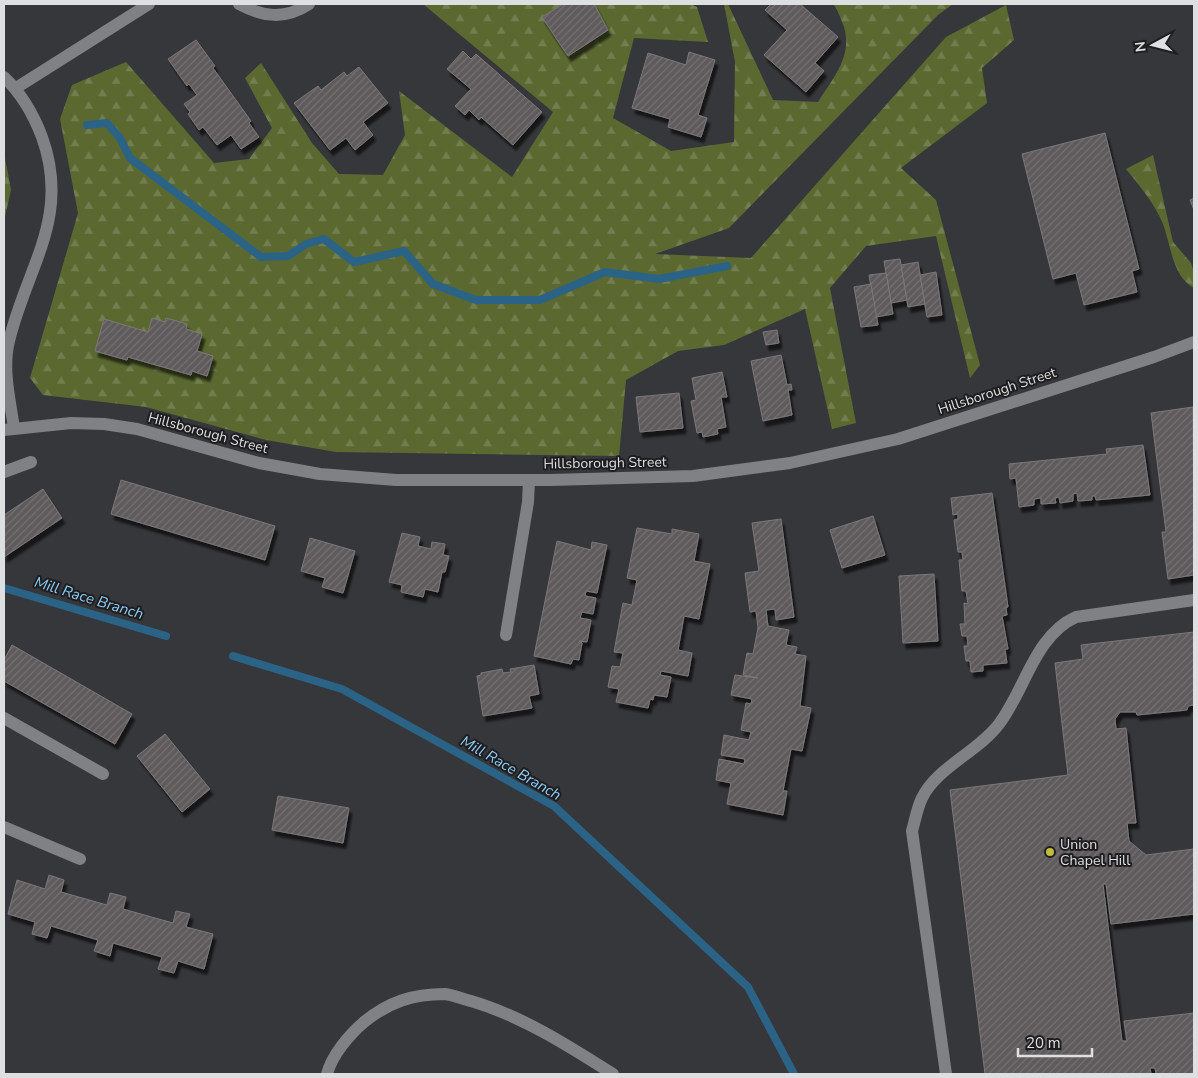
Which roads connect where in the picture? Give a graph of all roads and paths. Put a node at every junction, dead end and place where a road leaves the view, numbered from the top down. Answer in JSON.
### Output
{"nodes":[{"id":1,"x":149,"y":4,"type":"edge"},
{"id":2,"x":239,"y":4,"type":"edge"},
{"id":3,"x":309,"y":4,"type":"edge"},
{"id":4,"x":4,"y":77,"type":"edge"},
{"id":5,"x":16,"y":88,"type":"junction"},
{"id":6,"x":1194,"y":342,"type":"edge"},
{"id":7,"x":9,"y":429,"type":"edge"},
{"id":8,"x":32,"y":462,"type":"dead end"},
{"id":9,"x":4,"y":472,"type":"edge"},
{"id":10,"x":529,"y":480,"type":"junction"},
{"id":11,"x":1194,"y":600,"type":"edge"},
{"id":12,"x":506,"y":635,"type":"dead end"},
{"id":13,"x":4,"y":718,"type":"edge"},
{"id":14,"x":102,"y":774,"type":"dead end"},
{"id":15,"x":4,"y":827,"type":"edge"},
{"id":16,"x":80,"y":859,"type":"dead end"},
{"id":17,"x":327,"y":1074,"type":"edge"},
{"id":18,"x":613,"y":1074,"type":"edge"},
{"id":19,"x":946,"y":1074,"type":"edge"}],
"edges":[{"from":1,"to":5,"type":"street"},
{"from":2,"to":3,"type":"street"},
{"from":4,"to":5,"type":"street"},
{"from":5,"to":7,"type":"street"},
{"from":6,"to":10,"type":"street","name":"Hillsborough Street"},
{"from":7,"to":10,"type":"street","name":"Hillsborough Street"},
{"from":8,"to":9,"type":"street"},
{"from":10,"to":12,"type":"street"},
{"from":11,"to":19,"type":"street"},
{"from":13,"to":14,"type":"street"},
{"from":15,"to":16,"type":"street"},
{"from":17,"to":18,"type":"street"}]}
